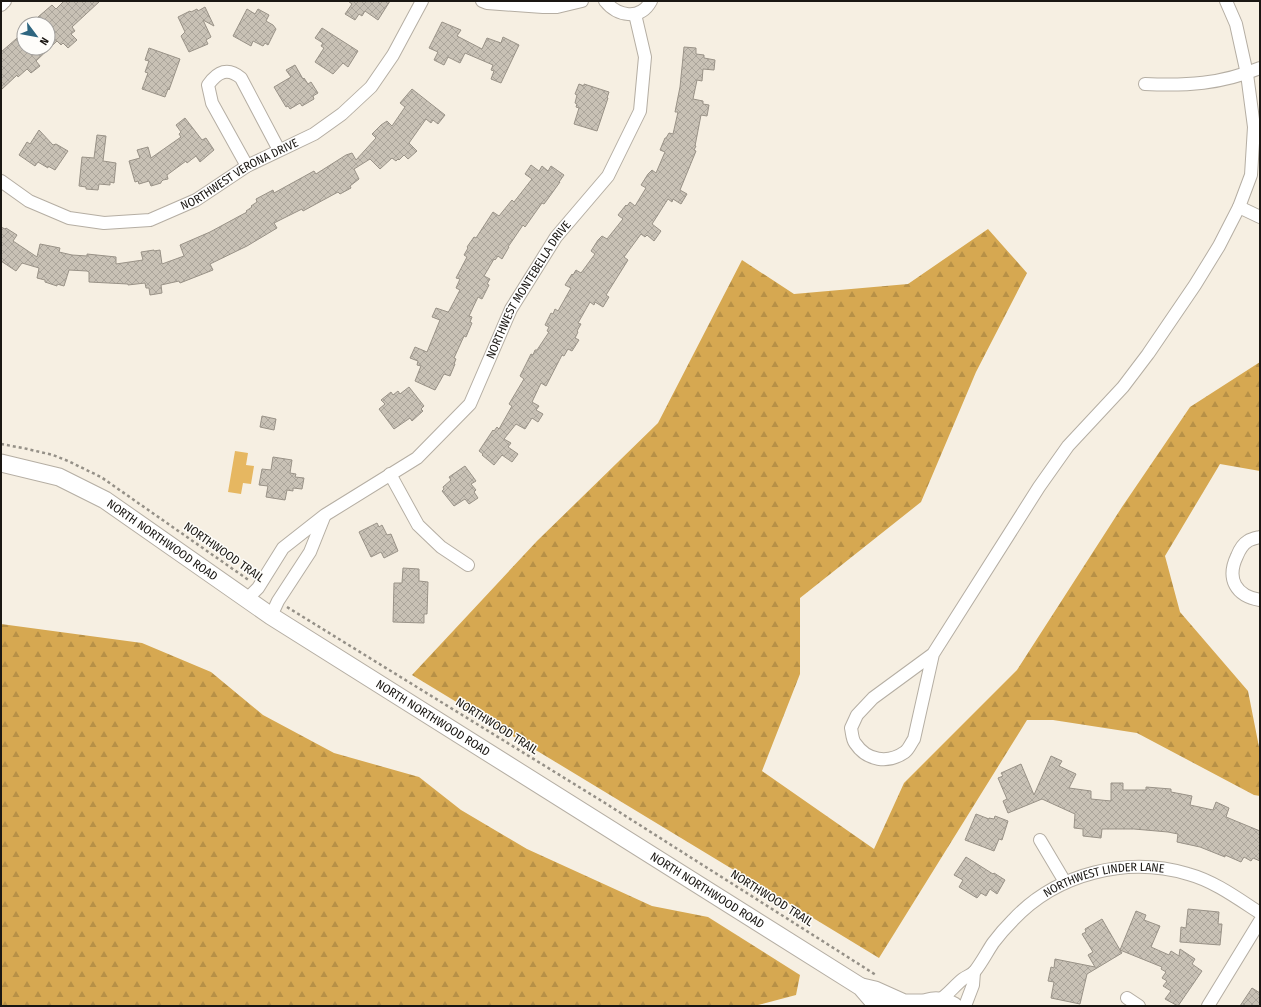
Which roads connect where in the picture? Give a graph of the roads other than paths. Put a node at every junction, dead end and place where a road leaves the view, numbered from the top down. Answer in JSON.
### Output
{"nodes":[{"id":1,"x":5,"y":1,"type":"edge"},
{"id":2,"x":422,"y":1,"type":"edge"},
{"id":3,"x":482,"y":1,"type":"edge"},
{"id":4,"x":582,"y":1,"type":"edge"},
{"id":5,"x":606,"y":1,"type":"edge"},
{"id":6,"x":651,"y":1,"type":"edge"},
{"id":7,"x":1226,"y":1,"type":"edge"},
{"id":8,"x":1,"y":5,"type":"edge"},
{"id":9,"x":635,"y":14,"type":"junction"},
{"id":10,"x":1260,"y":68,"type":"edge"},
{"id":11,"x":1247,"y":74,"type":"junction"},
{"id":12,"x":1145,"y":84,"type":"dead end"},
{"id":13,"x":279,"y":150,"type":"junction"},
{"id":14,"x":247,"y":166,"type":"junction"},
{"id":15,"x":1,"y":181,"type":"edge"},
{"id":16,"x":1239,"y":207,"type":"junction"},
{"id":17,"x":1260,"y":217,"type":"edge"},
{"id":18,"x":1,"y":463,"type":"edge"},
{"id":19,"x":390,"y":474,"type":"junction"},
{"id":20,"x":325,"y":515,"type":"junction"},
{"id":21,"x":1260,"y":537,"type":"edge"},
{"id":22,"x":468,"y":565,"type":"dead end"},
{"id":23,"x":246,"y":600,"type":"junction"},
{"id":24,"x":1260,"y":600,"type":"edge"},
{"id":25,"x":274,"y":608,"type":"junction"},
{"id":26,"x":934,"y":654,"type":"junction"},
{"id":27,"x":1040,"y":840,"type":"dead end"},
{"id":28,"x":1065,"y":882,"type":"junction"},
{"id":29,"x":1260,"y":912,"type":"edge"},
{"id":30,"x":1260,"y":921,"type":"edge"},
{"id":31,"x":974,"y":972,"type":"junction"},
{"id":32,"x":861,"y":987,"type":"junction"},
{"id":33,"x":1127,"y":998,"type":"dead end"},
{"id":34,"x":926,"y":1003,"type":"edge"},
{"id":35,"x":880,"y":1006,"type":"edge"},
{"id":36,"x":954,"y":1006,"type":"edge"},
{"id":37,"x":965,"y":1006,"type":"edge"},
{"id":38,"x":1139,"y":1006,"type":"edge"},
{"id":39,"x":1208,"y":1006,"type":"edge"}],
"edges":[{"from":1,"to":8,"type":"street"},
{"from":2,"to":13,"type":"street","name":"NORTHWEST VERONA DRIVE"},
{"from":3,"to":4,"type":"street"},
{"from":5,"to":9,"type":"street"},
{"from":6,"to":9,"type":"street"},
{"from":7,"to":11,"type":"street"},
{"from":9,"to":19,"type":"street","name":"NORTHWEST MONTEBELLA DRIVE"},
{"from":10,"to":11,"type":"street"},
{"from":11,"to":12,"type":"street"},
{"from":11,"to":16,"type":"street"},
{"from":13,"to":14,"type":"street","name":"NORTHWEST VERONA DRIVE"},
{"from":13,"to":14,"type":"street"},
{"from":14,"to":15,"type":"street","name":"NORTHWEST VERONA DRIVE"},
{"from":16,"to":17,"type":"street"},
{"from":16,"to":26,"type":"street"},
{"from":18,"to":23,"type":"street","name":"NORTH NORTHWOOD ROAD"},
{"from":19,"to":20,"type":"street","name":"NORTHWEST MONTEBELLA DRIVE"},
{"from":19,"to":22,"type":"street"},
{"from":20,"to":23,"type":"street","name":"NORTHWEST MONTEBELLA DRIVE"},
{"from":20,"to":25,"type":"street"},
{"from":21,"to":24,"type":"street"},
{"from":23,"to":25,"type":"street","name":"NORTH NORTHWOOD ROAD"},
{"from":25,"to":32,"type":"street","name":"NORTH NORTHWOOD ROAD"},
{"from":26,"to":26,"type":"street"},
{"from":27,"to":28,"type":"street"},
{"from":28,"to":29,"type":"street","name":"NORTHWEST LINDER LANE"},
{"from":28,"to":31,"type":"street","name":"NORTHWEST LINDER LANE"},
{"from":30,"to":39,"type":"street"},
{"from":31,"to":34,"type":"street","name":"NORTHWEST LINDER LANE"},
{"from":31,"to":37,"type":"street","name":"NORTHWEST LINDER LANE"},
{"from":32,"to":34,"type":"street","name":"NORTH NORTHWOOD ROAD"},
{"from":32,"to":35,"type":"street","name":"NORTH NORTHWOOD ROAD"},
{"from":33,"to":38,"type":"street"},
{"from":34,"to":36,"type":"street","name":"NORTH NORTHWOOD ROAD"}]}
